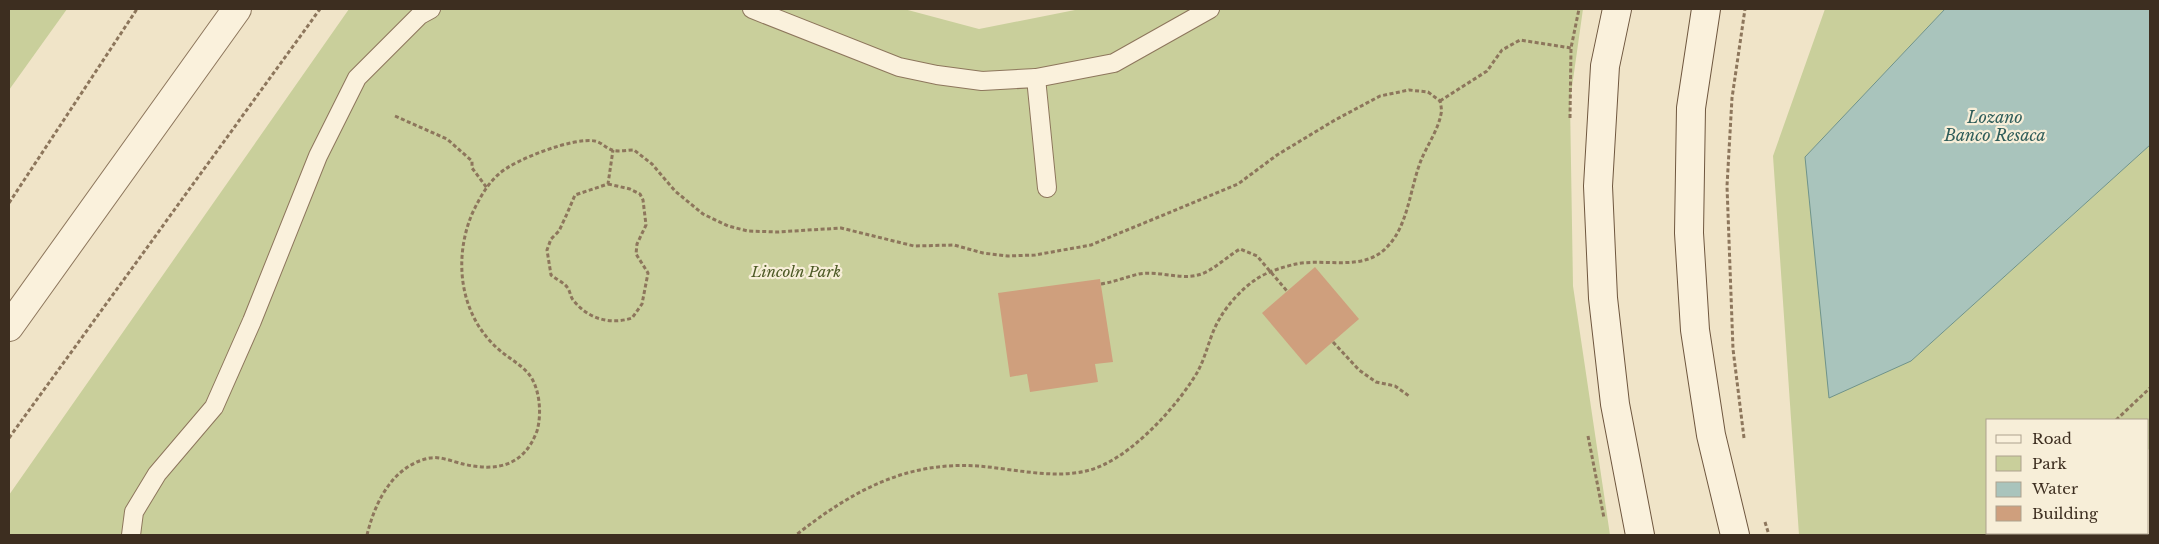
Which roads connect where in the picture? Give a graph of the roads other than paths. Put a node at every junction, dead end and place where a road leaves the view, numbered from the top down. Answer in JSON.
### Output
{"nodes":[{"id":1,"x":237,"y":9,"type":"edge"},
{"id":2,"x":431,"y":9,"type":"edge"},
{"id":3,"x":752,"y":9,"type":"edge"},
{"id":4,"x":1210,"y":9,"type":"edge"},
{"id":5,"x":1617,"y":9,"type":"edge"},
{"id":6,"x":1706,"y":9,"type":"edge"},
{"id":7,"x":1036,"y":78,"type":"junction"},
{"id":8,"x":1048,"y":188,"type":"dead end"},
{"id":9,"x":9,"y":327,"type":"edge"},
{"id":10,"x":131,"y":535,"type":"edge"},
{"id":11,"x":1640,"y":535,"type":"edge"},
{"id":12,"x":1735,"y":535,"type":"edge"}],
"edges":[{"from":1,"to":9,"type":"main road"},
{"from":2,"to":10,"type":"lane"},
{"from":3,"to":7,"type":"lane"},
{"from":4,"to":7,"type":"lane"},
{"from":5,"to":11,"type":"main road"},
{"from":6,"to":12,"type":"main road"},
{"from":7,"to":8,"type":"lane"}]}
